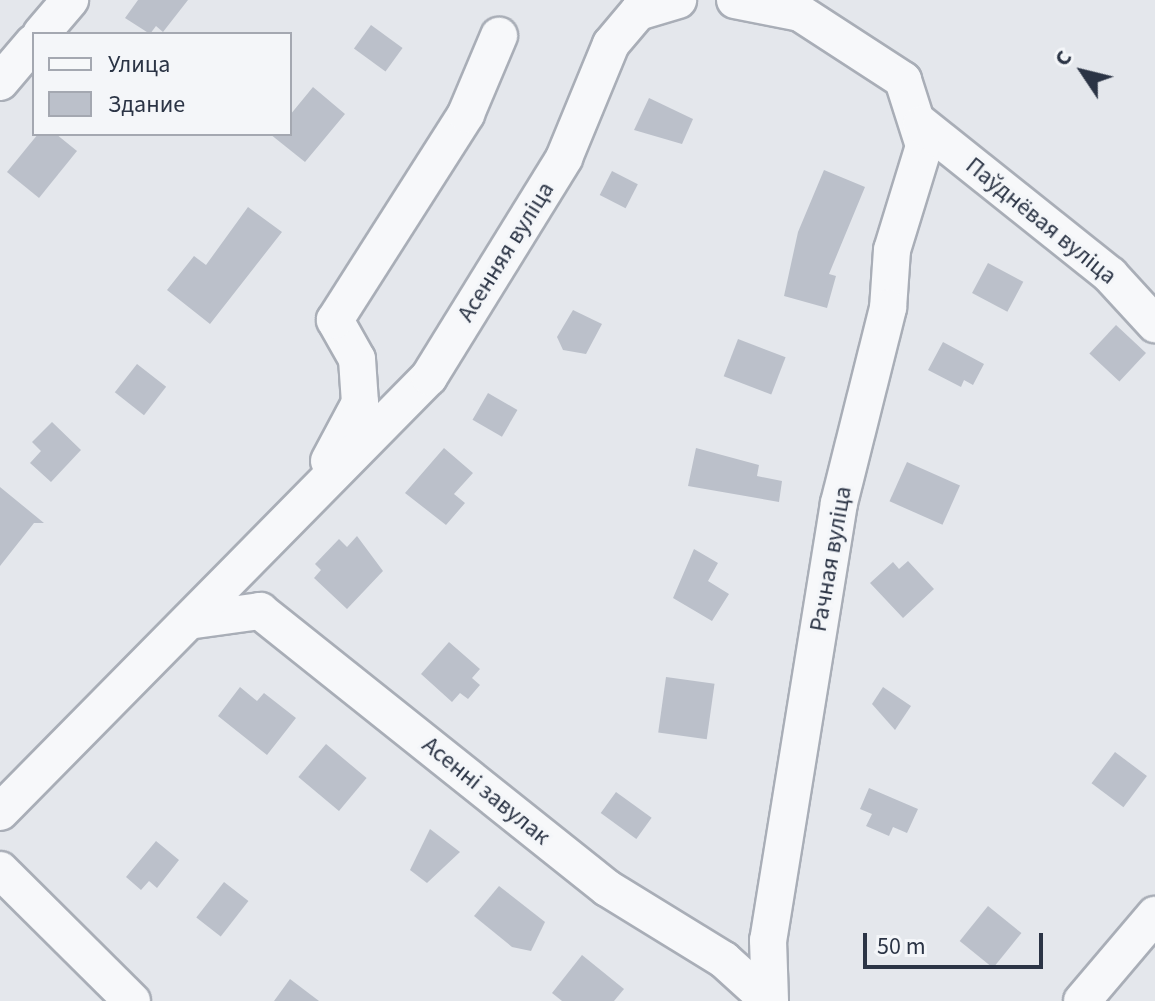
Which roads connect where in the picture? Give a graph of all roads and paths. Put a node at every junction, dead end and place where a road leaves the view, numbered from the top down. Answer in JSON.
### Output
{"nodes":[{"id":1,"x":70,"y":0,"type":"edge"},
{"id":2,"x":678,"y":0,"type":"edge"},
{"id":3,"x":735,"y":0,"type":"edge"},
{"id":4,"x":43,"y":32,"type":"edge"},
{"id":5,"x":499,"y":36,"type":"dead end"},
{"id":6,"x":32,"y":44,"type":"edge"},
{"id":7,"x":0,"y":82,"type":"edge"},
{"id":8,"x":921,"y":124,"type":"junction"},
{"id":9,"x":1155,"y":324,"type":"edge"},
{"id":10,"x":309,"y":498,"type":"junction"},
{"id":11,"x":195,"y":620,"type":"junction"},
{"id":12,"x":0,"y":812,"type":"edge"},
{"id":13,"x":0,"y":870,"type":"edge"},
{"id":14,"x":1155,"y":915,"type":"edge"},
{"id":15,"x":132,"y":1001,"type":"edge"},
{"id":16,"x":770,"y":1001,"type":"edge"},
{"id":17,"x":1082,"y":1001,"type":"edge"}],
"edges":[{"from":1,"to":4,"type":"street"},
{"from":2,"to":10,"type":"street","name":"Асенняя вуліца"},
{"from":3,"to":8,"type":"street"},
{"from":5,"to":10,"type":"street","name":"Асенняя вуліца"},
{"from":6,"to":7,"type":"street"},
{"from":8,"to":9,"type":"street","name":"Паўднёвая вуліца"},
{"from":8,"to":16,"type":"street","name":"Рачная вуліца"},
{"from":10,"to":11,"type":"street","name":"Асенняя вуліца"},
{"from":11,"to":12,"type":"street","name":"Асенняя вуліца"},
{"from":11,"to":16,"type":"street","name":"Асенні завулак"},
{"from":13,"to":15,"type":"street"},
{"from":14,"to":17,"type":"street"}]}
